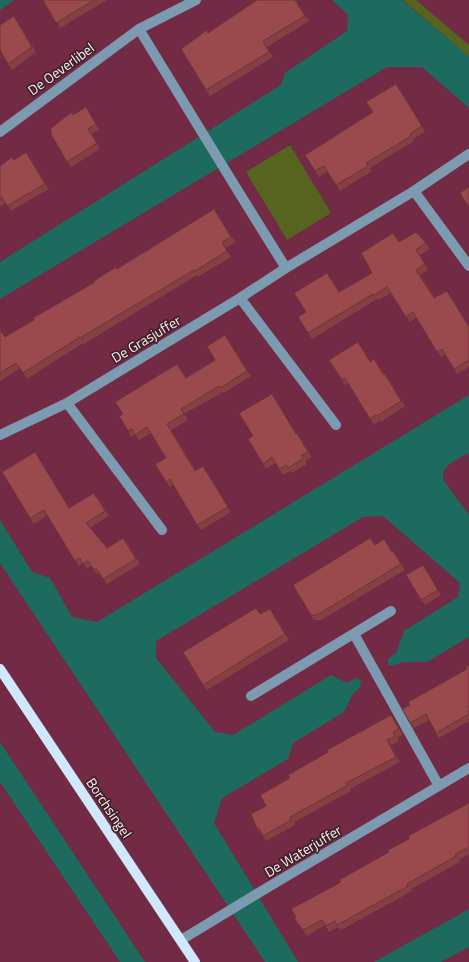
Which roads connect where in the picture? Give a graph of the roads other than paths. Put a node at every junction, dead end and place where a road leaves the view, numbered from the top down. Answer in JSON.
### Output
{"nodes":[{"id":1,"x":196,"y":0,"type":"edge"},
{"id":2,"x":139,"y":29,"type":"junction"},
{"id":3,"x":0,"y":132,"type":"edge"},
{"id":4,"x":469,"y":154,"type":"edge"},
{"id":5,"x":414,"y":191,"type":"junction"},
{"id":6,"x":469,"y":266,"type":"edge"},
{"id":7,"x":286,"y":268,"type":"junction"},
{"id":8,"x":240,"y":298,"type":"junction"},
{"id":9,"x":67,"y":403,"type":"junction"},
{"id":10,"x":336,"y":425,"type":"dead end"},
{"id":11,"x":0,"y":435,"type":"edge"},
{"id":12,"x":162,"y":530,"type":"dead end"},
{"id":13,"x":391,"y":611,"type":"dead end"},
{"id":14,"x":354,"y":634,"type":"junction"},
{"id":15,"x":0,"y":669,"type":"edge"},
{"id":16,"x":251,"y":696,"type":"dead end"},
{"id":17,"x":469,"y":768,"type":"edge"},
{"id":18,"x":439,"y":786,"type":"junction"},
{"id":19,"x":181,"y":940,"type":"junction"},
{"id":20,"x":196,"y":962,"type":"edge"}],
"edges":[{"from":1,"to":2,"type":"street","name":"De Oeverlibel"},
{"from":2,"to":3,"type":"street","name":"De Oeverlibel"},
{"from":2,"to":7,"type":"street"},
{"from":4,"to":5,"type":"street","name":"De Grasjuffer"},
{"from":5,"to":6,"type":"street"},
{"from":5,"to":7,"type":"street","name":"De Grasjuffer"},
{"from":7,"to":8,"type":"street","name":"De Grasjuffer"},
{"from":8,"to":9,"type":"street","name":"De Grasjuffer"},
{"from":8,"to":10,"type":"street"},
{"from":9,"to":11,"type":"street","name":"De Grasjuffer"},
{"from":9,"to":12,"type":"street"},
{"from":13,"to":14,"type":"street"},
{"from":14,"to":16,"type":"street"},
{"from":14,"to":18,"type":"street"},
{"from":15,"to":19,"type":"main road","name":"Borchsingel"},
{"from":17,"to":18,"type":"street","name":"De Waterjuffer"},
{"from":18,"to":19,"type":"street","name":"De Waterjuffer"},
{"from":19,"to":20,"type":"main road","name":"Borchsingel"}]}
